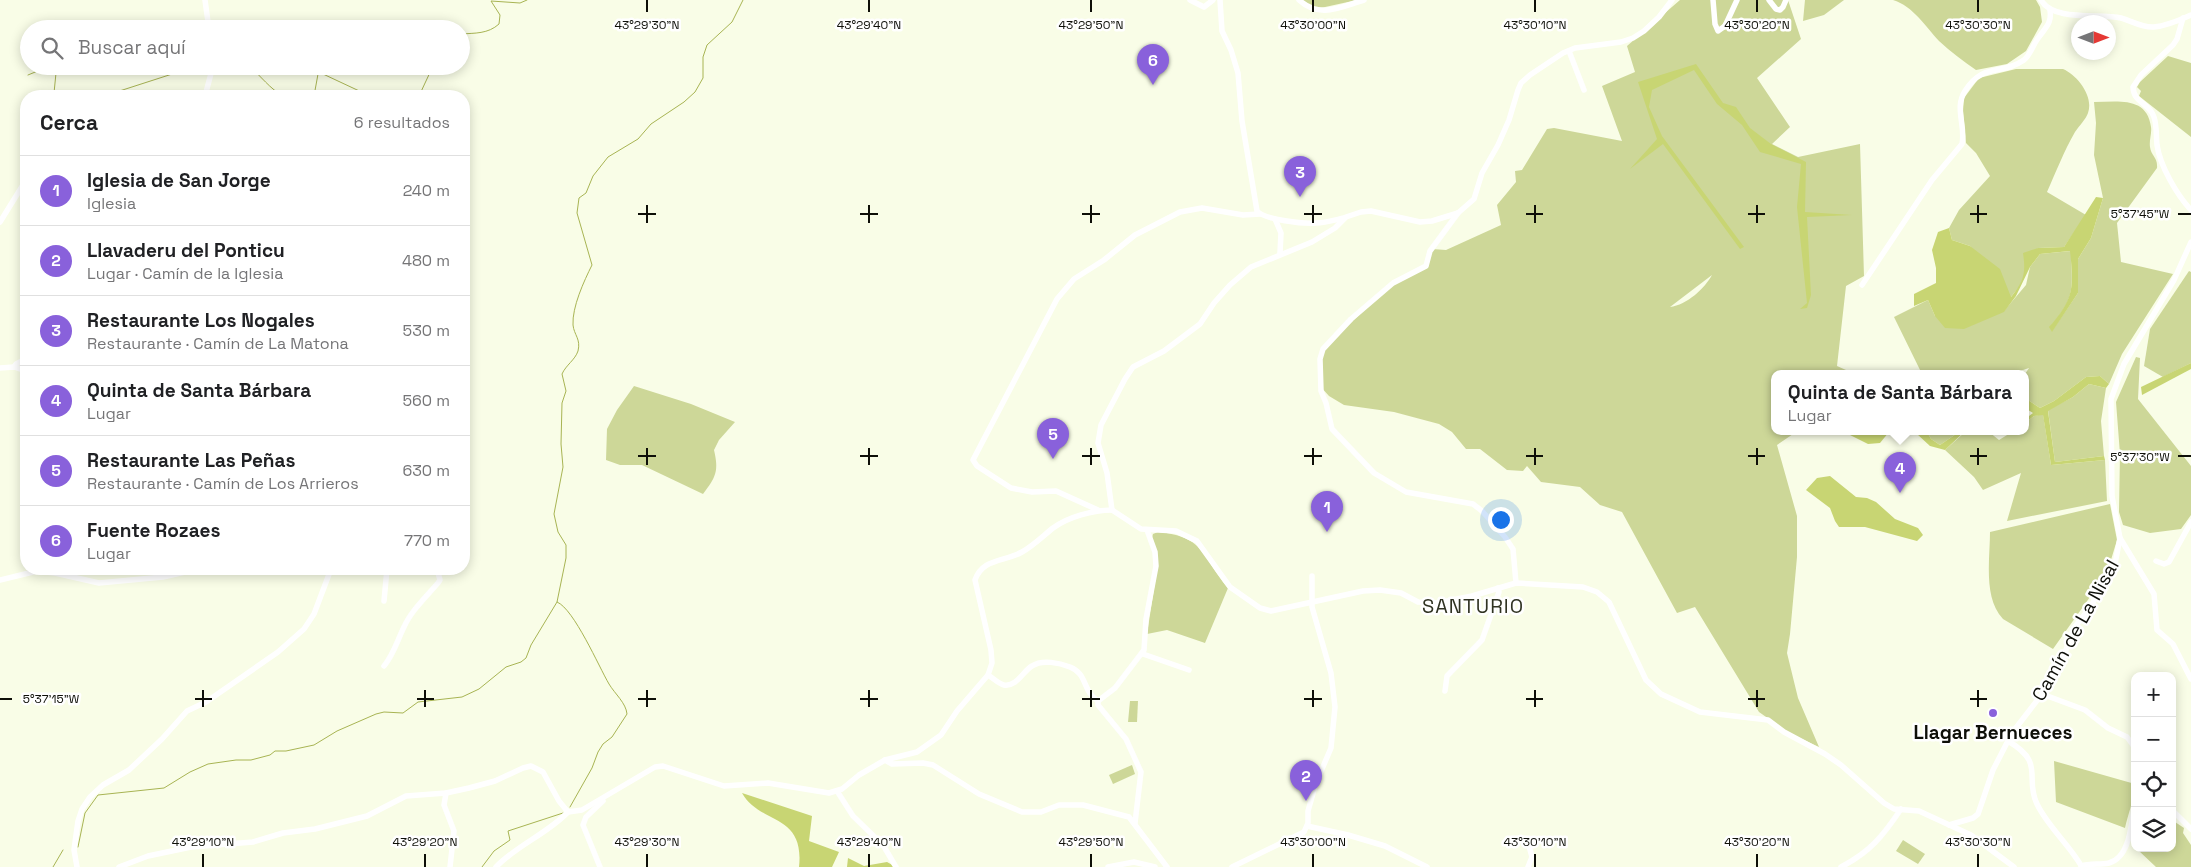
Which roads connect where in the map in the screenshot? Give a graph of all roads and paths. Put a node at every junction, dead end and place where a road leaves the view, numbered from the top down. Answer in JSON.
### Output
{"nodes":[{"id":1,"x":205,"y":0,"type":"edge"},
{"id":2,"x":1190,"y":0,"type":"edge"},
{"id":3,"x":1213,"y":0,"type":"edge"},
{"id":4,"x":1220,"y":0,"type":"edge"},
{"id":5,"x":1299,"y":0,"type":"edge"},
{"id":6,"x":1364,"y":0,"type":"edge"},
{"id":7,"x":1672,"y":0,"type":"edge"},
{"id":8,"x":1713,"y":0,"type":"edge"},
{"id":9,"x":1737,"y":0,"type":"edge"},
{"id":10,"x":1769,"y":0,"type":"edge"},
{"id":11,"x":1786,"y":0,"type":"edge"},
{"id":12,"x":2041,"y":0,"type":"edge"},
{"id":13,"x":2050,"y":10,"type":"junction"},
{"id":14,"x":2191,"y":15,"type":"edge"},
{"id":15,"x":2183,"y":18,"type":"junction"},
{"id":16,"x":208,"y":20,"type":"edge"},
{"id":17,"x":1569,"y":51,"type":"junction"},
{"id":18,"x":211,"y":75,"type":"edge"},
{"id":19,"x":207,"y":90,"type":"edge"},
{"id":20,"x":1584,"y":90,"type":"dead end"},
{"id":21,"x":20,"y":190,"type":"edge"},
{"id":22,"x":2191,"y":210,"type":"edge"},
{"id":23,"x":1260,"y":214,"type":"junction"},
{"id":24,"x":1458,"y":214,"type":"junction"},
{"id":25,"x":1346,"y":217,"type":"junction"},
{"id":26,"x":1275,"y":219,"type":"junction"},
{"id":27,"x":0,"y":222,"type":"edge"},
{"id":28,"x":2191,"y":242,"type":"edge"},
{"id":29,"x":1280,"y":253,"type":"junction"},
{"id":30,"x":1862,"y":285,"type":"dead end"},
{"id":31,"x":20,"y":362,"type":"edge"},
{"id":32,"x":14,"y":367,"type":"junction"},
{"id":33,"x":0,"y":368,"type":"edge"},
{"id":34,"x":20,"y":369,"type":"edge"},
{"id":35,"x":1098,"y":510,"type":"junction"},
{"id":36,"x":1112,"y":510,"type":"junction"},
{"id":37,"x":2191,"y":522,"type":"edge"},
{"id":38,"x":1147,"y":530,"type":"junction"},
{"id":39,"x":2120,"y":538,"type":"junction"},
{"id":40,"x":2156,"y":562,"type":"dead end"},
{"id":41,"x":21,"y":575,"type":"edge"},
{"id":42,"x":64,"y":575,"type":"edge"},
{"id":43,"x":172,"y":575,"type":"edge"},
{"id":44,"x":329,"y":575,"type":"edge"},
{"id":45,"x":386,"y":575,"type":"edge"},
{"id":46,"x":439,"y":575,"type":"edge"},
{"id":47,"x":1312,"y":576,"type":"dead end"},
{"id":48,"x":0,"y":580,"type":"edge"},
{"id":49,"x":1516,"y":583,"type":"junction"},
{"id":50,"x":1498,"y":588,"type":"junction"},
{"id":51,"x":384,"y":601,"type":"dead end"},
{"id":52,"x":1312,"y":602,"type":"junction"},
{"id":53,"x":1143,"y":654,"type":"junction"},
{"id":54,"x":384,"y":666,"type":"dead end"},
{"id":55,"x":1189,"y":670,"type":"dead end"},
{"id":56,"x":988,"y":674,"type":"junction"},
{"id":57,"x":2191,"y":679,"type":"edge"},
{"id":58,"x":1445,"y":691,"type":"dead end"},
{"id":59,"x":2042,"y":694,"type":"junction"},
{"id":60,"x":1098,"y":701,"type":"junction"},
{"id":61,"x":2008,"y":741,"type":"junction"},
{"id":62,"x":2131,"y":742,"type":"edge"},
{"id":63,"x":885,"y":760,"type":"junction"},
{"id":64,"x":837,"y":791,"type":"junction"},
{"id":65,"x":446,"y":793,"type":"junction"},
{"id":66,"x":610,"y":795,"type":"junction"},
{"id":67,"x":2134,"y":807,"type":"edge"},
{"id":68,"x":1901,"y":809,"type":"junction"},
{"id":69,"x":568,"y":812,"type":"junction"},
{"id":70,"x":2176,"y":814,"type":"edge"},
{"id":71,"x":1135,"y":823,"type":"junction"},
{"id":72,"x":1949,"y":825,"type":"junction"},
{"id":73,"x":1307,"y":826,"type":"junction"},
{"id":74,"x":2191,"y":829,"type":"edge"},
{"id":75,"x":1529,"y":846,"type":"dead end"},
{"id":76,"x":2081,"y":866,"type":"edge"},
{"id":77,"x":77,"y":867,"type":"edge"},
{"id":78,"x":119,"y":867,"type":"edge"},
{"id":79,"x":450,"y":867,"type":"edge"},
{"id":80,"x":496,"y":867,"type":"edge"},
{"id":81,"x":600,"y":867,"type":"edge"},
{"id":82,"x":896,"y":867,"type":"edge"},
{"id":83,"x":1108,"y":867,"type":"edge"},
{"id":84,"x":1155,"y":867,"type":"edge"},
{"id":85,"x":1167,"y":867,"type":"edge"},
{"id":86,"x":1232,"y":867,"type":"edge"},
{"id":87,"x":1427,"y":867,"type":"edge"},
{"id":88,"x":1528,"y":867,"type":"edge"},
{"id":89,"x":1841,"y":867,"type":"edge"},
{"id":90,"x":2014,"y":867,"type":"edge"}],
"edges":[{"from":1,"to":16,"type":"street"},
{"from":2,"to":3,"type":"street"},
{"from":4,"to":23,"type":"street"},
{"from":5,"to":6,"type":"street"},
{"from":7,"to":17,"type":"street"},
{"from":8,"to":9,"type":"street"},
{"from":10,"to":11,"type":"street"},
{"from":12,"to":13,"type":"street"},
{"from":13,"to":15,"type":"street"},
{"from":13,"to":30,"type":"street"},
{"from":14,"to":15,"type":"street"},
{"from":15,"to":22,"type":"street"},
{"from":17,"to":20,"type":"street"},
{"from":17,"to":24,"type":"street"},
{"from":18,"to":19,"type":"street"},
{"from":21,"to":27,"type":"street"},
{"from":23,"to":26,"type":"street"},
{"from":23,"to":35,"type":"street"},
{"from":24,"to":25,"type":"street"},
{"from":24,"to":49,"type":"street"},
{"from":25,"to":26,"type":"street"},
{"from":25,"to":29,"type":"street"},
{"from":26,"to":29,"type":"street"},
{"from":28,"to":39,"type":"street","name":"Camín de La Nisal"},
{"from":29,"to":36,"type":"street"},
{"from":31,"to":32,"type":"street"},
{"from":32,"to":33,"type":"street"},
{"from":32,"to":34,"type":"street"},
{"from":35,"to":36,"type":"street"},
{"from":35,"to":56,"type":"street"},
{"from":36,"to":38,"type":"street"},
{"from":37,"to":40,"type":"street"},
{"from":38,"to":52,"type":"street"},
{"from":38,"to":53,"type":"street"},
{"from":39,"to":57,"type":"street"},
{"from":39,"to":59,"type":"street","name":"Camín de La Nisal"},
{"from":41,"to":48,"type":"street"},
{"from":42,"to":43,"type":"street"},
{"from":44,"to":77,"type":"street"},
{"from":45,"to":51,"type":"street"},
{"from":46,"to":54,"type":"street"},
{"from":47,"to":52,"type":"street"},
{"from":49,"to":50,"type":"street"},
{"from":49,"to":68,"type":"street"},
{"from":50,"to":52,"type":"street"},
{"from":50,"to":58,"type":"street"},
{"from":52,"to":73,"type":"street"},
{"from":53,"to":55,"type":"street"},
{"from":53,"to":60,"type":"street"},
{"from":56,"to":60,"type":"street"},
{"from":56,"to":63,"type":"street"},
{"from":59,"to":61,"type":"street","name":"Camín de La Nisal"},
{"from":59,"to":62,"type":"street"},
{"from":60,"to":71,"type":"street"},
{"from":61,"to":72,"type":"street","name":"Camín de La Nisal"},
{"from":61,"to":76,"type":"street"},
{"from":63,"to":64,"type":"street"},
{"from":63,"to":71,"type":"street"},
{"from":64,"to":66,"type":"street"},
{"from":64,"to":82,"type":"street"},
{"from":65,"to":69,"type":"street"},
{"from":65,"to":78,"type":"street"},
{"from":65,"to":79,"type":"street"},
{"from":66,"to":69,"type":"street"},
{"from":66,"to":81,"type":"street"},
{"from":67,"to":76,"type":"street"},
{"from":68,"to":72,"type":"street"},
{"from":68,"to":89,"type":"street"},
{"from":69,"to":80,"type":"street"},
{"from":70,"to":74,"type":"street"},
{"from":71,"to":85,"type":"street"},
{"from":72,"to":90,"type":"street"},
{"from":73,"to":86,"type":"street"},
{"from":73,"to":87,"type":"street"},
{"from":75,"to":88,"type":"street"},
{"from":83,"to":84,"type":"street"}]}
